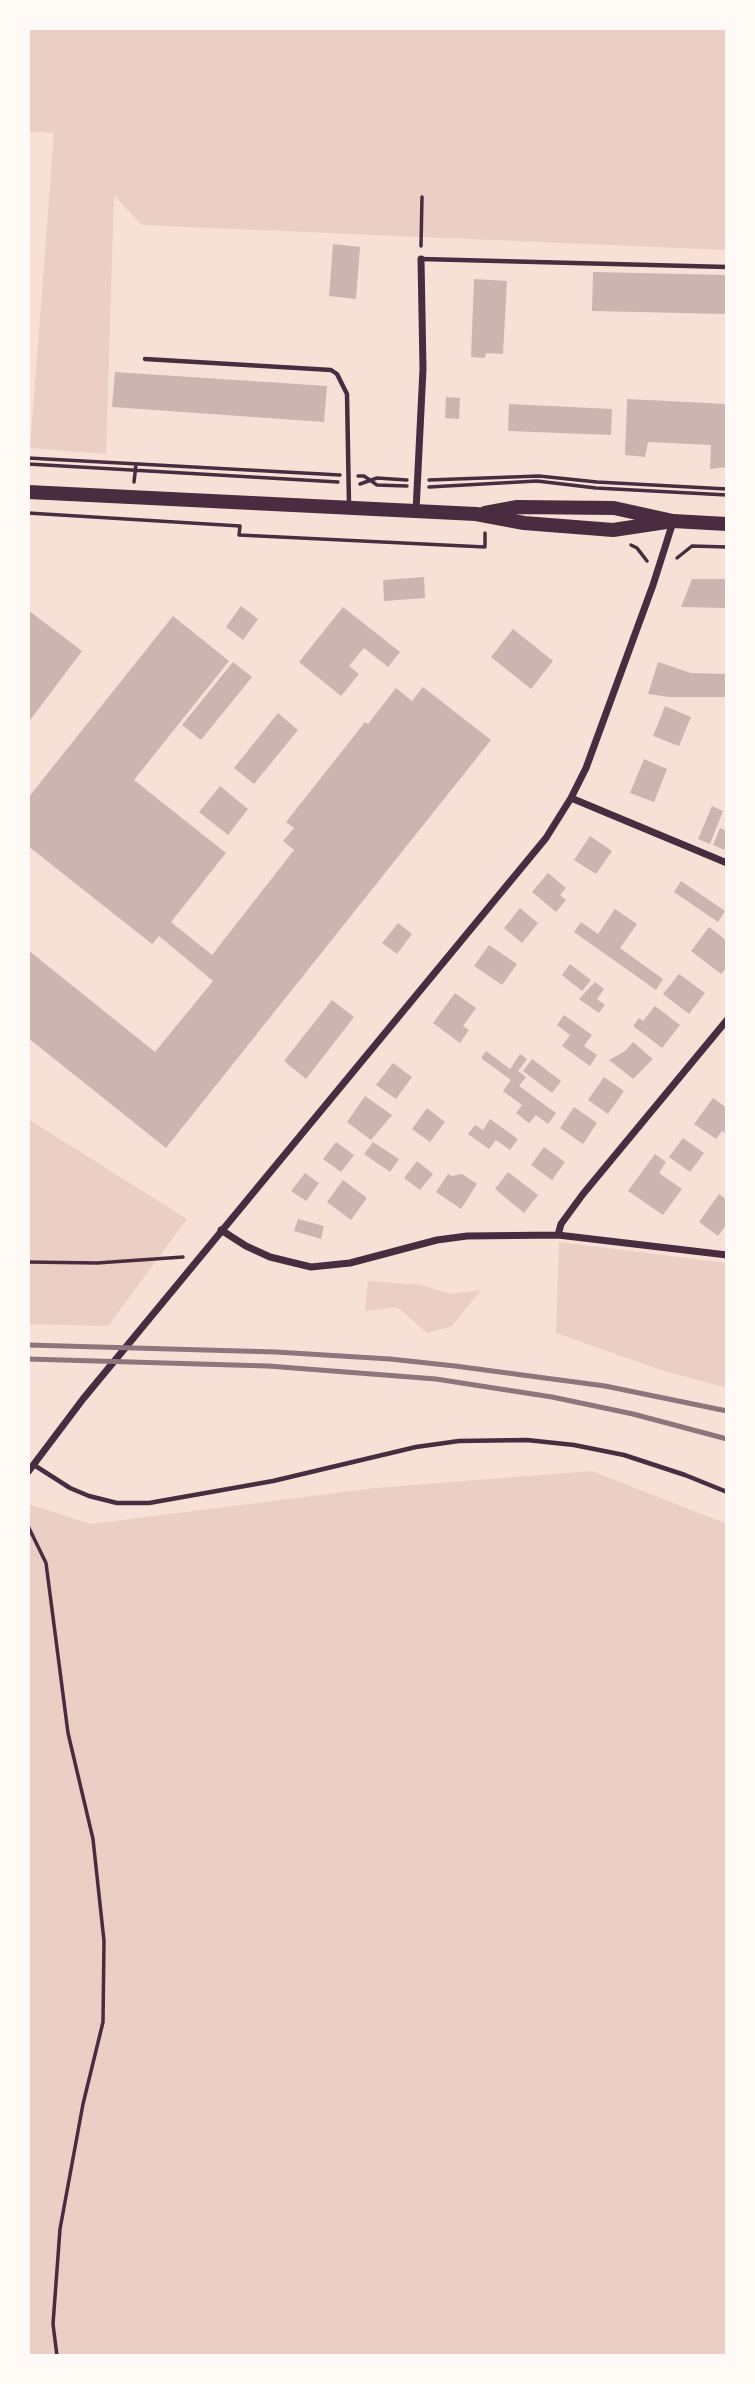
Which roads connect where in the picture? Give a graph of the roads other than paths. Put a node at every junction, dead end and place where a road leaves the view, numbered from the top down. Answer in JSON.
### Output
{"nodes":[{"id":1,"x":421,"y":259,"type":"joint"},
{"id":2,"x":727,"y":267,"type":"edge"},
{"id":3,"x":145,"y":359,"type":"dead end"},
{"id":4,"x":28,"y":492,"type":"edge"},
{"id":5,"x":349,"y":508,"type":"junction"},
{"id":6,"x":416,"y":511,"type":"junction"},
{"id":7,"x":476,"y":514,"type":"junction"},
{"id":8,"x":673,"y":521,"type":"junction"},
{"id":9,"x":727,"y":524,"type":"edge"},
{"id":10,"x":571,"y":798,"type":"junction"},
{"id":11,"x":727,"y":863,"type":"edge"},
{"id":12,"x":727,"y":1020,"type":"edge"},
{"id":13,"x":221,"y":1230,"type":"junction"},
{"id":14,"x":558,"y":1235,"type":"junction"},
{"id":15,"x":727,"y":1255,"type":"edge"},
{"id":16,"x":31,"y":1468,"type":"edge"},
{"id":17,"x":727,"y":1492,"type":"edge"}],
"edges":[{"from":1,"to":2,"type":"lane"},
{"from":1,"to":6,"type":"street"},
{"from":3,"to":5,"type":"lane"},
{"from":4,"to":5,"type":"main road"},
{"from":5,"to":6,"type":"main road"},
{"from":6,"to":7,"type":"main road"},
{"from":7,"to":8,"type":"main road"},
{"from":7,"to":8,"type":"main road"},
{"from":8,"to":9,"type":"main road"},
{"from":8,"to":10,"type":"street"},
{"from":10,"to":11,"type":"street"},
{"from":10,"to":13,"type":"street"},
{"from":12,"to":14,"type":"street"},
{"from":13,"to":14,"type":"street"},
{"from":13,"to":16,"type":"street"},
{"from":14,"to":15,"type":"street"},
{"from":16,"to":17,"type":"lane"}]}
